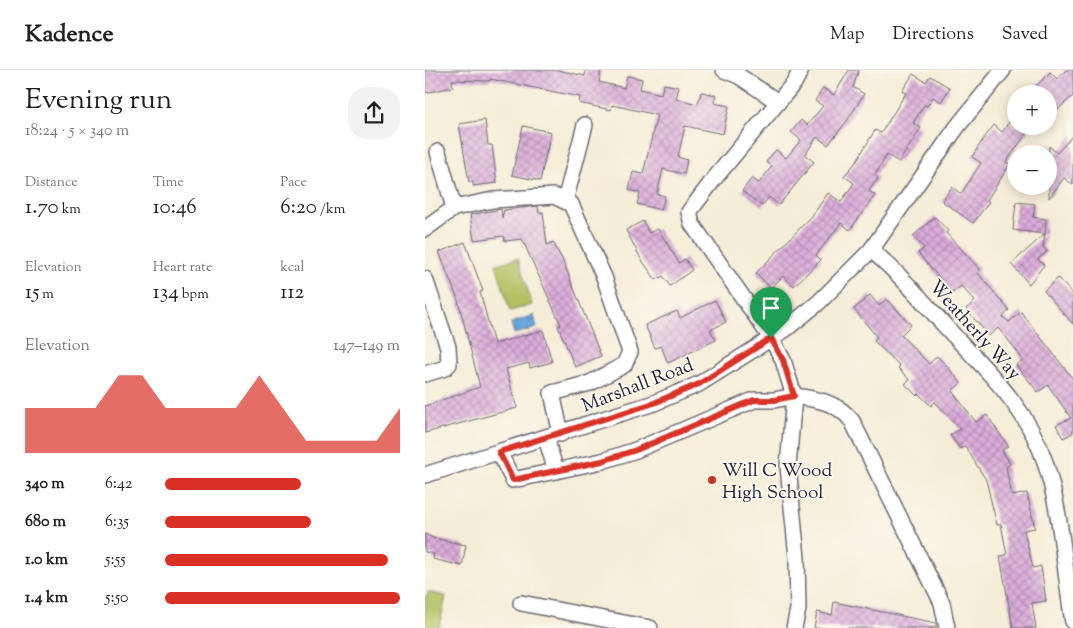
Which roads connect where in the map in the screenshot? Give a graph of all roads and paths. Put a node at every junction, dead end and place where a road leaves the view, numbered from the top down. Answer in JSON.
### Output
{"nodes":[{"id":1,"x":724,"y":70,"type":"edge"},
{"id":2,"x":801,"y":70,"type":"edge"},
{"id":3,"x":1003,"y":70,"type":"edge"},
{"id":4,"x":778,"y":102,"type":"junction"},
{"id":5,"x":585,"y":125,"type":"dead end"},
{"id":6,"x":438,"y":152,"type":"dead end"},
{"id":7,"x":565,"y":201,"type":"junction"},
{"id":8,"x":454,"y":208,"type":"junction"},
{"id":9,"x":425,"y":229,"type":"edge"},
{"id":10,"x":871,"y":250,"type":"junction"},
{"id":11,"x":425,"y":279,"type":"edge"},
{"id":12,"x":771,"y":338,"type":"junction"},
{"id":13,"x":425,"y":374,"type":"edge"},
{"id":14,"x":794,"y":396,"type":"junction"},
{"id":15,"x":554,"y":436,"type":"junction"},
{"id":16,"x":499,"y":452,"type":"junction"},
{"id":17,"x":556,"y":471,"type":"junction"},
{"id":18,"x":425,"y":475,"type":"edge"},
{"id":19,"x":521,"y":603,"type":"dead end"},
{"id":20,"x":1073,"y":622,"type":"edge"},
{"id":21,"x":632,"y":627,"type":"edge"},
{"id":22,"x":650,"y":628,"type":"edge"},
{"id":23,"x":794,"y":628,"type":"edge"},
{"id":24,"x":947,"y":628,"type":"edge"}],
"edges":[{"from":1,"to":4,"type":"street"},
{"from":2,"to":4,"type":"street"},
{"from":3,"to":10,"type":"street","name":"Marshall Road"},
{"from":4,"to":12,"type":"street"},
{"from":5,"to":7,"type":"street"},
{"from":6,"to":8,"type":"street"},
{"from":7,"to":8,"type":"street"},
{"from":7,"to":15,"type":"street"},
{"from":8,"to":9,"type":"street"},
{"from":10,"to":12,"type":"street","name":"Marshall Road"},
{"from":10,"to":20,"type":"street","name":"Weatherly Way"},
{"from":11,"to":13,"type":"street"},
{"from":12,"to":14,"type":"street"},
{"from":12,"to":15,"type":"street","name":"Marshall Road"},
{"from":14,"to":17,"type":"street"},
{"from":14,"to":23,"type":"street"},
{"from":14,"to":24,"type":"street"},
{"from":15,"to":16,"type":"street","name":"Marshall Road"},
{"from":15,"to":17,"type":"street"},
{"from":16,"to":17,"type":"street"},
{"from":16,"to":18,"type":"street","name":"Marshall Road"},
{"from":19,"to":21,"type":"street"},
{"from":21,"to":22,"type":"street"}]}
